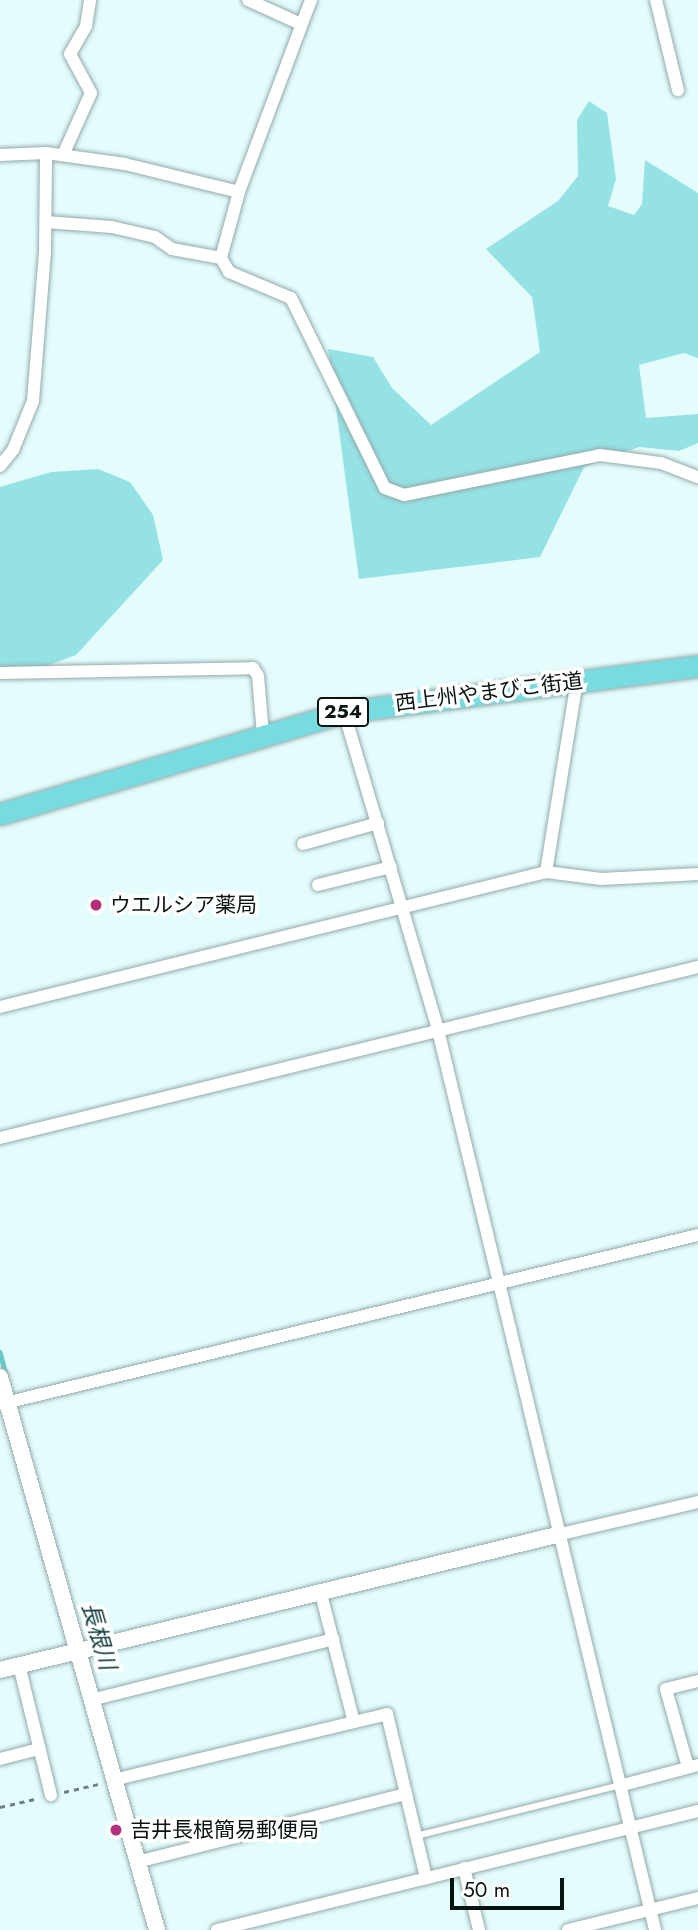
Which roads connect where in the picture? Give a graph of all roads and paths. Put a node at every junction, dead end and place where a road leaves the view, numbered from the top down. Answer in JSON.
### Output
{"nodes":[{"id":1,"x":90,"y":0,"type":"edge"},
{"id":2,"x":248,"y":0,"type":"edge"},
{"id":3,"x":311,"y":0,"type":"edge"},
{"id":4,"x":656,"y":0,"type":"edge"},
{"id":5,"x":301,"y":24,"type":"junction"},
{"id":6,"x":678,"y":90,"type":"dead end"},
{"id":7,"x":46,"y":153,"type":"junction"},
{"id":8,"x":0,"y":155,"type":"edge"},
{"id":9,"x":63,"y":155,"type":"junction"},
{"id":10,"x":239,"y":192,"type":"junction"},
{"id":11,"x":46,"y":222,"type":"junction"},
{"id":12,"x":221,"y":258,"type":"junction"},
{"id":13,"x":0,"y":466,"type":"edge"},
{"id":14,"x":698,"y":477,"type":"edge"},
{"id":15,"x":698,"y":666,"type":"edge"},
{"id":16,"x":0,"y":673,"type":"edge"},
{"id":17,"x":577,"y":680,"type":"junction"},
{"id":18,"x":344,"y":712,"type":"junction"},
{"id":19,"x":263,"y":734,"type":"junction"},
{"id":20,"x":0,"y":814,"type":"edge"},
{"id":21,"x":378,"y":823,"type":"junction"},
{"id":22,"x":303,"y":844,"type":"dead end"},
{"id":23,"x":391,"y":867,"type":"junction"},
{"id":24,"x":546,"y":872,"type":"junction"},
{"id":25,"x":698,"y":874,"type":"edge"},
{"id":26,"x":318,"y":885,"type":"dead end"},
{"id":27,"x":402,"y":905,"type":"junction"},
{"id":28,"x":698,"y":967,"type":"edge"},
{"id":29,"x":0,"y":1007,"type":"edge"},
{"id":30,"x":438,"y":1030,"type":"junction"},
{"id":31,"x":0,"y":1138,"type":"edge"},
{"id":32,"x":698,"y":1235,"type":"edge"},
{"id":33,"x":500,"y":1282,"type":"junction"},
{"id":34,"x":0,"y":1377,"type":"edge"},
{"id":35,"x":4,"y":1404,"type":"edge"},
{"id":36,"x":698,"y":1502,"type":"edge"},
{"id":37,"x":561,"y":1534,"type":"junction"},
{"id":38,"x":320,"y":1590,"type":"junction"},
{"id":39,"x":333,"y":1639,"type":"junction"},
{"id":40,"x":77,"y":1649,"type":"junction"},
{"id":41,"x":19,"y":1665,"type":"junction"},
{"id":42,"x":0,"y":1670,"type":"edge"},
{"id":43,"x":698,"y":1681,"type":"edge"},
{"id":44,"x":91,"y":1700,"type":"junction"},
{"id":45,"x":354,"y":1722,"type":"junction"},
{"id":46,"x":39,"y":1749,"type":"junction"},
{"id":47,"x":0,"y":1759,"type":"edge"},
{"id":48,"x":693,"y":1766,"type":"edge"},
{"id":49,"x":113,"y":1780,"type":"junction"},
{"id":50,"x":623,"y":1785,"type":"junction"},
{"id":51,"x":405,"y":1794,"type":"junction"},
{"id":52,"x":51,"y":1795,"type":"dead end"},
{"id":53,"x":698,"y":1811,"type":"edge"},
{"id":54,"x":631,"y":1828,"type":"junction"},
{"id":55,"x":415,"y":1836,"type":"junction"},
{"id":56,"x":137,"y":1862,"type":"junction"},
{"id":57,"x":464,"y":1868,"type":"junction"},
{"id":58,"x":426,"y":1878,"type":"junction"},
{"id":59,"x":698,"y":1898,"type":"edge"},
{"id":60,"x":650,"y":1910,"type":"junction"},
{"id":61,"x":157,"y":1930,"type":"edge"},
{"id":62,"x":217,"y":1930,"type":"edge"},
{"id":63,"x":479,"y":1930,"type":"edge"},
{"id":64,"x":568,"y":1930,"type":"edge"},
{"id":65,"x":655,"y":1930,"type":"edge"}],
"edges":[{"from":1,"to":9,"type":"street"},
{"from":2,"to":5,"type":"street"},
{"from":3,"to":5,"type":"street"},
{"from":4,"to":6,"type":"street"},
{"from":5,"to":10,"type":"street"},
{"from":7,"to":8,"type":"street"},
{"from":7,"to":9,"type":"street"},
{"from":7,"to":11,"type":"street"},
{"from":9,"to":10,"type":"street"},
{"from":10,"to":12,"type":"street"},
{"from":11,"to":12,"type":"street"},
{"from":11,"to":13,"type":"street"},
{"from":12,"to":14,"type":"street"},
{"from":15,"to":17,"type":"highway","name":"西上州やまびこ街道","number":"254"},
{"from":16,"to":19,"type":"street"},
{"from":17,"to":18,"type":"highway","name":"西上州やまびこ街道","number":"254"},
{"from":17,"to":24,"type":"street"},
{"from":18,"to":19,"type":"highway","name":"西上州やまびこ街道","number":"254"},
{"from":18,"to":21,"type":"street"},
{"from":19,"to":20,"type":"highway","name":"西上州やまびこ街道","number":"254"},
{"from":21,"to":22,"type":"street"},
{"from":21,"to":23,"type":"street"},
{"from":23,"to":26,"type":"street"},
{"from":23,"to":27,"type":"street"},
{"from":24,"to":25,"type":"street"},
{"from":24,"to":27,"type":"street"},
{"from":27,"to":29,"type":"street"},
{"from":27,"to":30,"type":"street"},
{"from":28,"to":30,"type":"street"},
{"from":30,"to":31,"type":"street"},
{"from":30,"to":33,"type":"street"},
{"from":32,"to":33,"type":"street"},
{"from":33,"to":35,"type":"street"},
{"from":33,"to":37,"type":"street"},
{"from":34,"to":35,"type":"street"},
{"from":35,"to":40,"type":"street"},
{"from":36,"to":37,"type":"street"},
{"from":37,"to":38,"type":"street"},
{"from":37,"to":50,"type":"street"},
{"from":38,"to":39,"type":"street"},
{"from":38,"to":40,"type":"street"},
{"from":39,"to":44,"type":"street"},
{"from":39,"to":45,"type":"street"},
{"from":40,"to":41,"type":"street"},
{"from":40,"to":44,"type":"street"},
{"from":41,"to":42,"type":"street"},
{"from":41,"to":46,"type":"street"},
{"from":43,"to":48,"type":"street"},
{"from":44,"to":49,"type":"street"},
{"from":45,"to":49,"type":"street"},
{"from":45,"to":51,"type":"street"},
{"from":46,"to":47,"type":"street"},
{"from":46,"to":52,"type":"street"},
{"from":48,"to":50,"type":"street"},
{"from":49,"to":56,"type":"street"},
{"from":50,"to":54,"type":"street"},
{"from":50,"to":55,"type":"lane"},
{"from":51,"to":55,"type":"street"},
{"from":51,"to":56,"type":"street"},
{"from":53,"to":54,"type":"street"},
{"from":54,"to":57,"type":"street"},
{"from":54,"to":60,"type":"street"},
{"from":55,"to":58,"type":"street"},
{"from":56,"to":61,"type":"street"},
{"from":57,"to":58,"type":"street"},
{"from":57,"to":63,"type":"street"},
{"from":58,"to":62,"type":"street"},
{"from":59,"to":60,"type":"street"},
{"from":60,"to":64,"type":"street"},
{"from":60,"to":65,"type":"street"}]}
